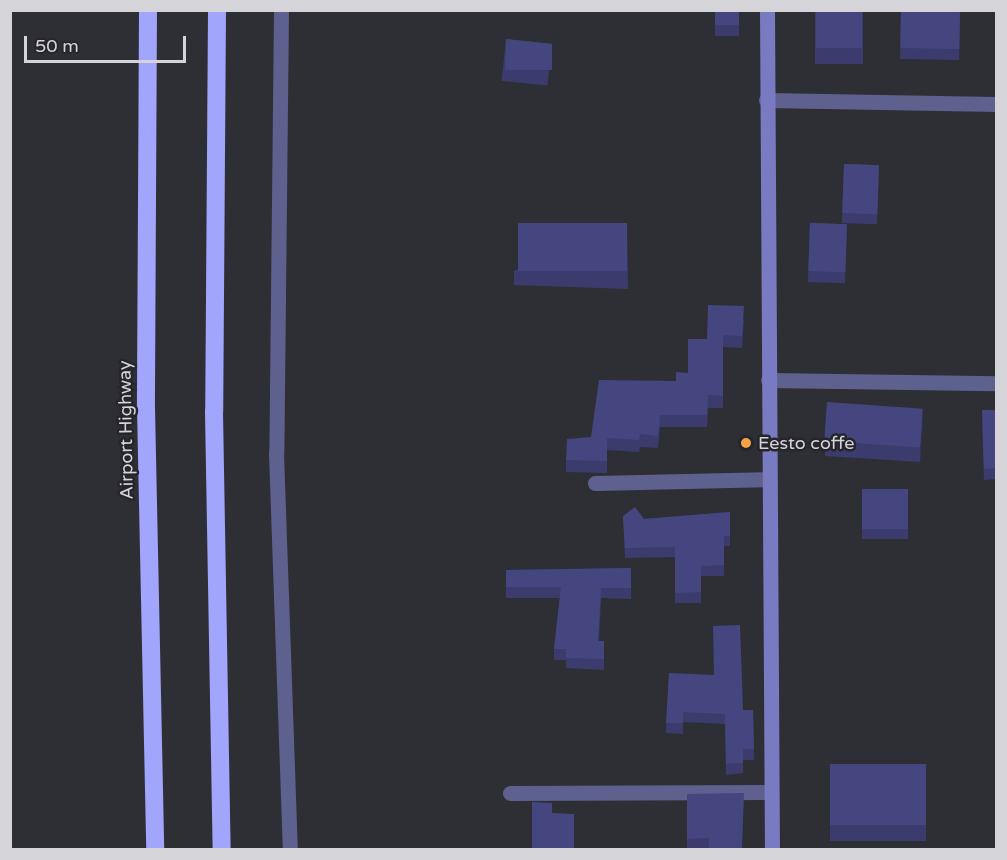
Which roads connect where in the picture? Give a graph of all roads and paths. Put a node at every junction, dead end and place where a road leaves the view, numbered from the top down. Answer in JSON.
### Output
{"nodes":[{"id":1,"x":148,"y":10,"type":"edge"},
{"id":2,"x":217,"y":10,"type":"edge"},
{"id":3,"x":281,"y":10,"type":"edge"},
{"id":4,"x":767,"y":10,"type":"edge"},
{"id":5,"x":766,"y":100,"type":"junction"},
{"id":6,"x":996,"y":104,"type":"edge"},
{"id":7,"x":768,"y":380,"type":"junction"},
{"id":8,"x":996,"y":383,"type":"edge"},
{"id":9,"x":768,"y":479,"type":"junction"},
{"id":10,"x":595,"y":483,"type":"dead end"},
{"id":11,"x":771,"y":792,"type":"junction"},
{"id":12,"x":510,"y":793,"type":"dead end"},
{"id":13,"x":155,"y":849,"type":"edge"},
{"id":14,"x":222,"y":849,"type":"edge"},
{"id":15,"x":290,"y":849,"type":"edge"},
{"id":16,"x":772,"y":849,"type":"edge"}],
"edges":[{"from":1,"to":13,"type":"highway","name":"Airport Highway"},
{"from":2,"to":14,"type":"highway"},
{"from":3,"to":15,"type":"street"},
{"from":4,"to":5,"type":"street"},
{"from":5,"to":6,"type":"street"},
{"from":5,"to":7,"type":"street"},
{"from":7,"to":8,"type":"street"},
{"from":7,"to":9,"type":"street"},
{"from":9,"to":10,"type":"street"},
{"from":9,"to":11,"type":"street"},
{"from":11,"to":12,"type":"street"},
{"from":11,"to":16,"type":"street"}]}
